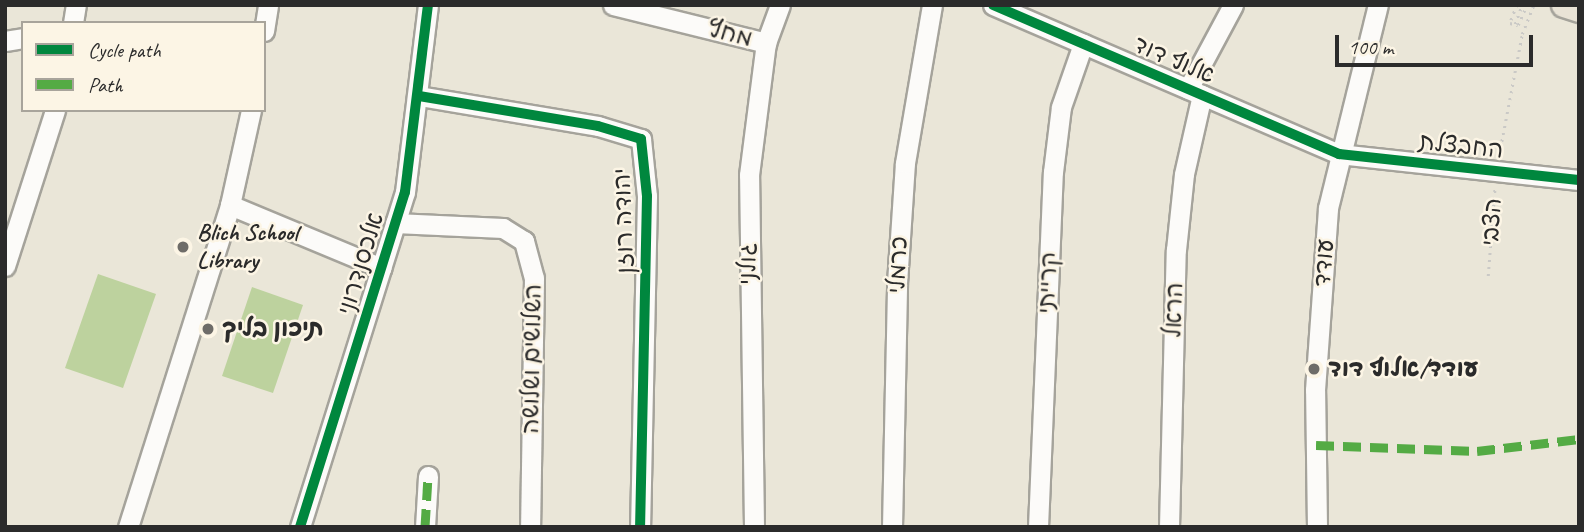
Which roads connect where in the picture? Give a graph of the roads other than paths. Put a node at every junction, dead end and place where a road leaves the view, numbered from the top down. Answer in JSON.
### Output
{"nodes":[{"id":1,"x":428,"y":5,"type":"edge"},
{"id":2,"x":613,"y":5,"type":"edge"},
{"id":3,"x":780,"y":5,"type":"edge"},
{"id":4,"x":932,"y":5,"type":"edge"},
{"id":5,"x":1233,"y":5,"type":"edge"},
{"id":6,"x":1378,"y":5,"type":"edge"},
{"id":7,"x":1564,"y":5,"type":"edge"},
{"id":8,"x":995,"y":6,"type":"edge"},
{"id":9,"x":1579,"y":10,"type":"edge"},
{"id":10,"x":766,"y":43,"type":"junction"},
{"id":11,"x":1083,"y":44,"type":"junction"},
{"id":12,"x":1195,"y":92,"type":"junction"},
{"id":13,"x":419,"y":96,"type":"junction"},
{"id":14,"x":54,"y":112,"type":"edge"},
{"id":15,"x":251,"y":112,"type":"edge"},
{"id":16,"x":1339,"y":154,"type":"junction"},
{"id":17,"x":1579,"y":180,"type":"edge"},
{"id":18,"x":230,"y":205,"type":"junction"},
{"id":19,"x":395,"y":223,"type":"junction"},
{"id":20,"x":5,"y":266,"type":"edge"},
{"id":21,"x":381,"y":268,"type":"junction"},
{"id":22,"x":428,"y":476,"type":"dead end"},
{"id":23,"x":128,"y":527,"type":"edge"},
{"id":24,"x":300,"y":527,"type":"edge"},
{"id":25,"x":425,"y":527,"type":"edge"},
{"id":26,"x":530,"y":527,"type":"edge"},
{"id":27,"x":640,"y":527,"type":"edge"},
{"id":28,"x":754,"y":527,"type":"edge"},
{"id":29,"x":892,"y":527,"type":"edge"},
{"id":30,"x":1038,"y":527,"type":"edge"},
{"id":31,"x":1169,"y":527,"type":"edge"},
{"id":32,"x":1317,"y":527,"type":"edge"}],
"edges":[{"from":1,"to":13,"type":"street","name":"אלכסנדרוני"},
{"from":2,"to":10,"type":"street","name":"מחץ"},
{"from":3,"to":10,"type":"street","name":"גולני"},
{"from":4,"to":29,"type":"street","name":"כרמלי"},
{"from":5,"to":12,"type":"street","name":"הראל"},
{"from":6,"to":16,"type":"street","name":"עודד"},
{"from":7,"to":9,"type":"main road"},
{"from":8,"to":11,"type":"street","name":"אלוף דוד"},
{"from":10,"to":28,"type":"street","name":"גולני"},
{"from":11,"to":12,"type":"street","name":"אלוף דוד"},
{"from":11,"to":30,"type":"street","name":"קרייתי"},
{"from":12,"to":16,"type":"street","name":"אלוף דוד"},
{"from":12,"to":31,"type":"street","name":"הראל"},
{"from":13,"to":19,"type":"street","name":"אלכסנדרוני"},
{"from":13,"to":27,"type":"street","name":"יהודה רוזן"},
{"from":14,"to":20,"type":"street"},
{"from":15,"to":18,"type":"street"},
{"from":16,"to":17,"type":"street","name":"החבצלת"},
{"from":16,"to":32,"type":"street","name":"עודד"},
{"from":18,"to":21,"type":"street"},
{"from":18,"to":23,"type":"street"},
{"from":19,"to":21,"type":"street","name":"אלכסנדרוני"},
{"from":19,"to":26,"type":"street","name":"השלושים ושלושה"},
{"from":21,"to":24,"type":"street","name":"אלכסנדרוני"},
{"from":22,"to":25,"type":"street"}]}
